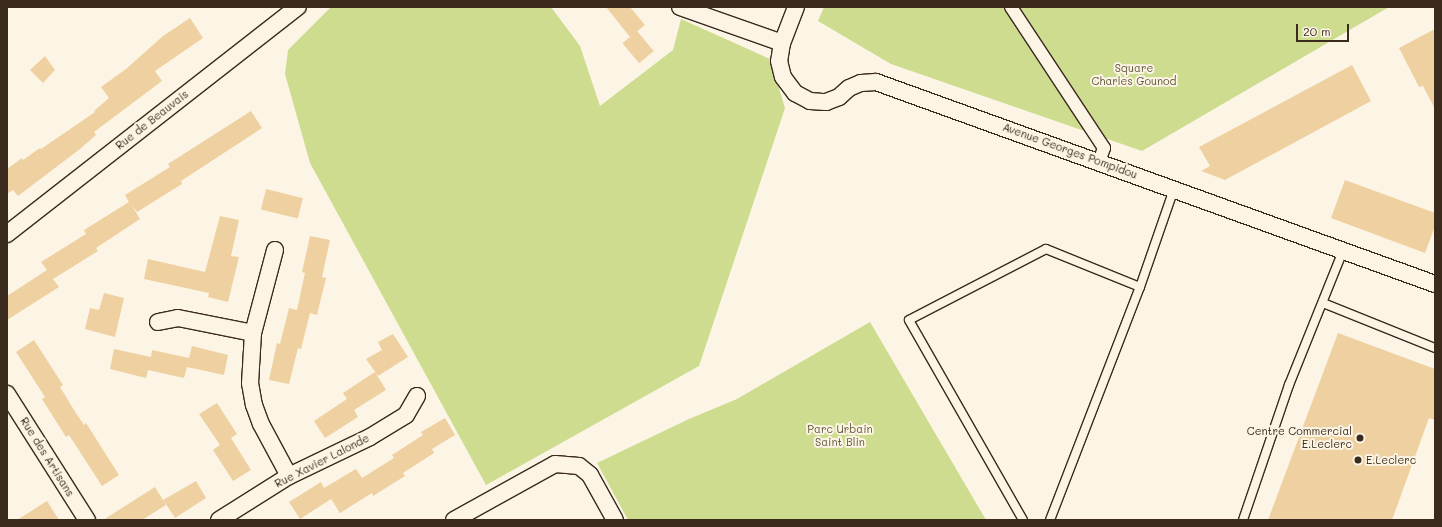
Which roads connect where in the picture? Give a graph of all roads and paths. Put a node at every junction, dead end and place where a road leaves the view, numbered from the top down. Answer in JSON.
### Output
{"nodes":[{"id":1,"x":298,"y":7,"type":"edge"},
{"id":2,"x":680,"y":7,"type":"edge"},
{"id":3,"x":796,"y":7,"type":"edge"},
{"id":4,"x":1010,"y":7,"type":"edge"},
{"id":5,"x":782,"y":43,"type":"junction"},
{"id":6,"x":1099,"y":162,"type":"junction"},
{"id":7,"x":1174,"y":189,"type":"junction"},
{"id":8,"x":7,"y":234,"type":"edge"},
{"id":9,"x":274,"y":250,"type":"dead end"},
{"id":10,"x":1343,"y":251,"type":"junction"},
{"id":11,"x":1435,"y":284,"type":"edge"},
{"id":12,"x":1140,"y":287,"type":"junction"},
{"id":13,"x":1323,"y":303,"type":"junction"},
{"id":14,"x":158,"y":322,"type":"dead end"},
{"id":15,"x":253,"y":333,"type":"junction"},
{"id":16,"x":1435,"y":348,"type":"edge"},
{"id":17,"x":7,"y":394,"type":"edge"},
{"id":18,"x":417,"y":396,"type":"dead end"},
{"id":19,"x":289,"y":476,"type":"junction"},
{"id":20,"x":87,"y":520,"type":"edge"},
{"id":21,"x":219,"y":520,"type":"edge"},
{"id":22,"x":454,"y":520,"type":"edge"},
{"id":23,"x":615,"y":520,"type":"edge"},
{"id":24,"x":1023,"y":520,"type":"edge"},
{"id":25,"x":1050,"y":520,"type":"edge"},
{"id":26,"x":1243,"y":520,"type":"edge"}],
"edges":[{"from":1,"to":8,"type":"street","name":"Rue de Beauvais"},
{"from":2,"to":5,"type":"street"},
{"from":3,"to":5,"type":"street","name":"Avenue Georges Pompidou"},
{"from":4,"to":6,"type":"street"},
{"from":5,"to":6,"type":"street","name":"Avenue Georges Pompidou"},
{"from":6,"to":7,"type":"street","name":"Avenue Georges Pompidou"},
{"from":7,"to":10,"type":"street","name":"Avenue Georges Pompidou"},
{"from":7,"to":12,"type":"lane"},
{"from":9,"to":15,"type":"street"},
{"from":10,"to":11,"type":"street","name":"Avenue Georges Pompidou"},
{"from":10,"to":13,"type":"lane"},
{"from":12,"to":24,"type":"lane"},
{"from":12,"to":25,"type":"lane"},
{"from":13,"to":16,"type":"lane"},
{"from":13,"to":26,"type":"lane"},
{"from":14,"to":15,"type":"street"},
{"from":15,"to":19,"type":"street"},
{"from":17,"to":20,"type":"street","name":"Rue des Artisans"},
{"from":18,"to":19,"type":"street","name":"Rue Xavier Lalonde"},
{"from":19,"to":21,"type":"street","name":"Rue Xavier Lalonde"},
{"from":22,"to":23,"type":"street"}]}
